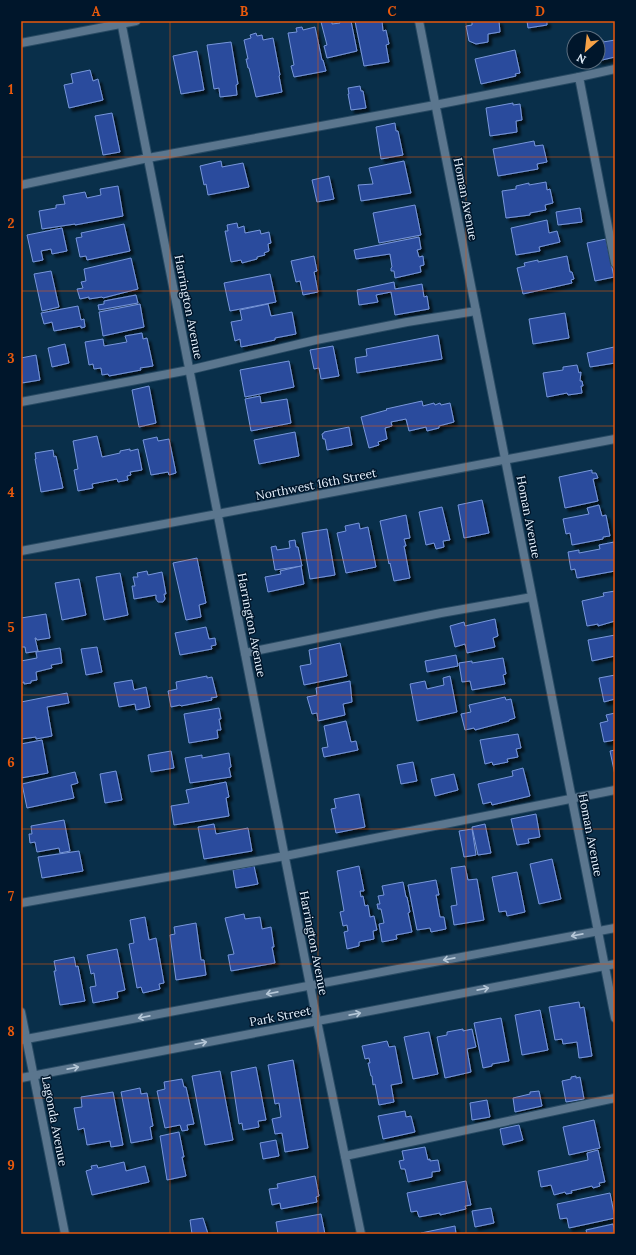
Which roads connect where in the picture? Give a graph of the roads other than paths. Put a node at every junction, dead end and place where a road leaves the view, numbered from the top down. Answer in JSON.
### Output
{"nodes":[{"id":1,"x":136,"y":21,"type":"edge"},
{"id":2,"x":418,"y":21,"type":"edge"},
{"id":3,"x":121,"y":22,"type":"edge"},
{"id":4,"x":21,"y":43,"type":"edge"},
{"id":5,"x":615,"y":69,"type":"edge"},
{"id":6,"x":579,"y":77,"type":"junction"},
{"id":7,"x":435,"y":106,"type":"junction"},
{"id":8,"x":148,"y":158,"type":"junction"},
{"id":9,"x":21,"y":185,"type":"edge"},
{"id":10,"x":615,"y":263,"type":"edge"},
{"id":11,"x":476,"y":311,"type":"junction"},
{"id":12,"x":189,"y":370,"type":"junction"},
{"id":13,"x":21,"y":402,"type":"edge"},
{"id":14,"x":615,"y":439,"type":"edge"},
{"id":15,"x":505,"y":460,"type":"junction"},
{"id":16,"x":218,"y":514,"type":"junction"},
{"id":17,"x":21,"y":551,"type":"edge"},
{"id":18,"x":532,"y":597,"type":"junction"},
{"id":19,"x":245,"y":653,"type":"junction"},
{"id":20,"x":615,"y":790,"type":"edge"},
{"id":21,"x":572,"y":798,"type":"junction"},
{"id":22,"x":285,"y":856,"type":"junction"},
{"id":23,"x":21,"y":903,"type":"edge"},
{"id":24,"x":615,"y":928,"type":"edge"},
{"id":25,"x":598,"y":931,"type":"junction"},
{"id":26,"x":615,"y":964,"type":"edge"},
{"id":27,"x":605,"y":966,"type":"junction"},
{"id":28,"x":310,"y":985,"type":"junction"},
{"id":29,"x":21,"y":1012,"type":"edge"},
{"id":30,"x":615,"y":1018,"type":"edge"},
{"id":31,"x":317,"y":1021,"type":"junction"},
{"id":32,"x":24,"y":1040,"type":"edge"},
{"id":33,"x":34,"y":1076,"type":"junction"},
{"id":34,"x":21,"y":1078,"type":"edge"},
{"id":35,"x":615,"y":1098,"type":"edge"},
{"id":36,"x":345,"y":1156,"type":"junction"},
{"id":37,"x":65,"y":1234,"type":"edge"},
{"id":38,"x":361,"y":1234,"type":"edge"}],
"edges":[{"from":1,"to":3,"type":"street"},
{"from":2,"to":7,"type":"street","name":"Homan Avenue"},
{"from":3,"to":4,"type":"street"},
{"from":3,"to":8,"type":"street","name":"Harrington Avenue"},
{"from":5,"to":6,"type":"street"},
{"from":6,"to":7,"type":"street"},
{"from":6,"to":10,"type":"street"},
{"from":7,"to":8,"type":"street"},
{"from":7,"to":11,"type":"street","name":"Homan Avenue"},
{"from":8,"to":9,"type":"street"},
{"from":8,"to":12,"type":"street","name":"Harrington Avenue"},
{"from":11,"to":12,"type":"street"},
{"from":11,"to":15,"type":"street","name":"Homan Avenue"},
{"from":12,"to":13,"type":"street"},
{"from":12,"to":16,"type":"street","name":"Harrington Avenue"},
{"from":14,"to":15,"type":"street","name":"Northwest 16th Street"},
{"from":15,"to":16,"type":"street","name":"Northwest 16th Street"},
{"from":15,"to":18,"type":"street","name":"Homan Avenue"},
{"from":16,"to":17,"type":"street","name":"Northwest 16th Street"},
{"from":16,"to":19,"type":"street","name":"Harrington Avenue"},
{"from":18,"to":19,"type":"street"},
{"from":18,"to":21,"type":"street","name":"Homan Avenue"},
{"from":19,"to":22,"type":"street","name":"Harrington Avenue"},
{"from":20,"to":21,"type":"street"},
{"from":21,"to":22,"type":"street"},
{"from":21,"to":25,"type":"street","name":"Homan Avenue"},
{"from":22,"to":23,"type":"street"},
{"from":22,"to":28,"type":"street","name":"Harrington Avenue"},
{"from":24,"to":25,"type":"street","name":"Park Street"},
{"from":25,"to":27,"type":"street","name":"Homan Avenue"},
{"from":25,"to":28,"type":"street","name":"Park Street","one_way":true},
{"from":26,"to":27,"type":"street","name":"Park Street"},
{"from":27,"to":30,"type":"street","name":"Homan Avenue"},
{"from":31,"to":27,"type":"street","name":"Park Street","one_way":true},
{"from":28,"to":31,"type":"street","name":"Harrington Avenue"},
{"from":28,"to":32,"type":"street","name":"Park Street","one_way":true},
{"from":29,"to":32,"type":"street","name":"Lagonda Avenue"},
{"from":33,"to":31,"type":"street","name":"Park Street","one_way":true},
{"from":31,"to":36,"type":"street","name":"Harrington Avenue"},
{"from":32,"to":33,"type":"street","name":"Lagonda Avenue"},
{"from":33,"to":34,"type":"street","name":"Park Street"},
{"from":33,"to":37,"type":"street","name":"Lagonda Avenue"},
{"from":35,"to":36,"type":"street"},
{"from":36,"to":38,"type":"street","name":"Harrington Avenue"}]}
